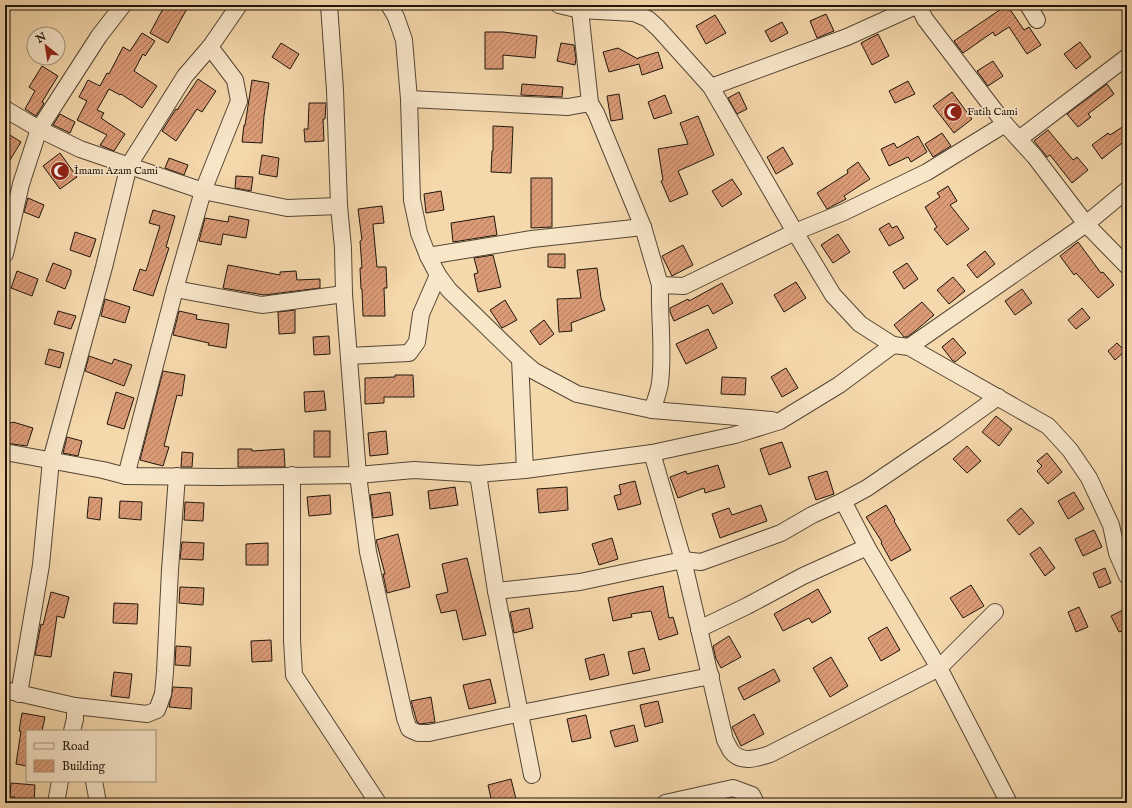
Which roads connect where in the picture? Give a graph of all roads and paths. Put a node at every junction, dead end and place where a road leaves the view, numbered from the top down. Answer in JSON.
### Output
{"nodes":[{"id":1,"x":124,"y":5,"type":"edge"},
{"id":2,"x":239,"y":5,"type":"edge"},
{"id":3,"x":329,"y":5,"type":"edge"},
{"id":4,"x":390,"y":5,"type":"edge"},
{"id":5,"x":558,"y":5,"type":"edge"},
{"id":6,"x":649,"y":5,"type":"edge"},
{"id":7,"x":918,"y":5,"type":"edge"},
{"id":8,"x":1028,"y":5,"type":"edge"},
{"id":9,"x":631,"y":9,"type":"edge"},
{"id":10,"x":580,"y":10,"type":"junction"},
{"id":11,"x":1037,"y":20,"type":"dead end"},
{"id":12,"x":210,"y":47,"type":"junction"},
{"id":13,"x":1127,"y":57,"type":"edge"},
{"id":14,"x":711,"y":87,"type":"junction"},
{"id":15,"x":410,"y":99,"type":"junction"},
{"id":16,"x":590,"y":103,"type":"junction"},
{"id":17,"x":5,"y":109,"type":"edge"},
{"id":18,"x":1005,"y":124,"type":"junction"},
{"id":19,"x":39,"y":129,"type":"junction"},
{"id":20,"x":1019,"y":138,"type":"junction"},
{"id":21,"x":129,"y":165,"type":"junction"},
{"id":22,"x":1127,"y":190,"type":"edge"},
{"id":23,"x":203,"y":191,"type":"junction"},
{"id":24,"x":339,"y":206,"type":"junction"},
{"id":25,"x":1086,"y":224,"type":"junction"},
{"id":26,"x":642,"y":227,"type":"junction"},
{"id":27,"x":795,"y":232,"type":"junction"},
{"id":28,"x":5,"y":254,"type":"edge"},
{"id":29,"x":428,"y":256,"type":"junction"},
{"id":30,"x":1127,"y":266,"type":"edge"},
{"id":31,"x":438,"y":275,"type":"junction"},
{"id":32,"x":660,"y":285,"type":"junction"},
{"id":33,"x":175,"y":289,"type":"junction"},
{"id":34,"x":344,"y":294,"type":"junction"},
{"id":35,"x":893,"y":345,"type":"junction"},
{"id":36,"x":909,"y":348,"type":"junction"},
{"id":37,"x":349,"y":356,"type":"junction"},
{"id":38,"x":520,"y":359,"type":"junction"},
{"id":39,"x":998,"y":397,"type":"junction"},
{"id":40,"x":652,"y":410,"type":"junction"},
{"id":41,"x":780,"y":421,"type":"junction"},
{"id":42,"x":5,"y":452,"type":"edge"},
{"id":43,"x":652,"y":453,"type":"junction"},
{"id":44,"x":51,"y":460,"type":"junction"},
{"id":45,"x":525,"y":470,"type":"junction"},
{"id":46,"x":358,"y":474,"type":"junction"},
{"id":47,"x":478,"y":474,"type":"junction"},
{"id":48,"x":292,"y":475,"type":"junction"},
{"id":49,"x":126,"y":476,"type":"junction"},
{"id":50,"x":177,"y":476,"type":"junction"},
{"id":51,"x":843,"y":501,"type":"junction"},
{"id":52,"x":866,"y":547,"type":"junction"},
{"id":53,"x":682,"y":560,"type":"junction"},
{"id":54,"x":1127,"y":576,"type":"edge"},
{"id":55,"x":496,"y":591,"type":"junction"},
{"id":56,"x":995,"y":612,"type":"dead end"},
{"id":57,"x":699,"y":630,"type":"junction"},
{"id":58,"x":939,"y":668,"type":"junction"},
{"id":59,"x":711,"y":676,"type":"junction"},
{"id":60,"x":12,"y":692,"type":"edge"},
{"id":61,"x":521,"y":713,"type":"junction"},
{"id":62,"x":75,"y":722,"type":"edge"},
{"id":63,"x":532,"y":775,"type":"dead end"},
{"id":64,"x":60,"y":782,"type":"edge"},
{"id":65,"x":94,"y":782,"type":"edge"},
{"id":66,"x":56,"y":803,"type":"edge"},
{"id":67,"x":98,"y":803,"type":"edge"},
{"id":68,"x":378,"y":803,"type":"edge"},
{"id":69,"x":665,"y":803,"type":"edge"},
{"id":70,"x":756,"y":803,"type":"edge"},
{"id":71,"x":1009,"y":803,"type":"edge"}],
"edges":[{"from":1,"to":19,"type":"street"},
{"from":2,"to":12,"type":"street"},
{"from":3,"to":24,"type":"street"},
{"from":4,"to":15,"type":"street"},
{"from":5,"to":10,"type":"street"},
{"from":6,"to":9,"type":"street"},
{"from":7,"to":14,"type":"street"},
{"from":7,"to":18,"type":"street"},
{"from":8,"to":11,"type":"street"},
{"from":9,"to":10,"type":"street"},
{"from":9,"to":14,"type":"street"},
{"from":10,"to":16,"type":"street"},
{"from":12,"to":21,"type":"street"},
{"from":12,"to":23,"type":"street"},
{"from":13,"to":20,"type":"street"},
{"from":14,"to":27,"type":"street"},
{"from":15,"to":16,"type":"street"},
{"from":15,"to":29,"type":"street"},
{"from":16,"to":26,"type":"street"},
{"from":17,"to":19,"type":"street"},
{"from":18,"to":20,"type":"street"},
{"from":18,"to":27,"type":"street"},
{"from":19,"to":21,"type":"street"},
{"from":19,"to":28,"type":"street"},
{"from":20,"to":25,"type":"street"},
{"from":21,"to":23,"type":"street"},
{"from":21,"to":44,"type":"street"},
{"from":22,"to":25,"type":"street"},
{"from":23,"to":24,"type":"street"},
{"from":23,"to":33,"type":"street"},
{"from":24,"to":34,"type":"street"},
{"from":25,"to":30,"type":"street"},
{"from":25,"to":36,"type":"street"},
{"from":26,"to":29,"type":"street"},
{"from":26,"to":32,"type":"street"},
{"from":27,"to":32,"type":"street"},
{"from":27,"to":35,"type":"street"},
{"from":29,"to":31,"type":"street"},
{"from":31,"to":37,"type":"street"},
{"from":31,"to":38,"type":"street"},
{"from":32,"to":40,"type":"street"},
{"from":33,"to":34,"type":"street"},
{"from":33,"to":49,"type":"street"},
{"from":34,"to":37,"type":"street"},
{"from":35,"to":36,"type":"street"},
{"from":35,"to":41,"type":"street"},
{"from":36,"to":39,"type":"street"},
{"from":37,"to":46,"type":"street"},
{"from":38,"to":40,"type":"street"},
{"from":38,"to":45,"type":"street"},
{"from":39,"to":51,"type":"street"},
{"from":39,"to":54,"type":"street"},
{"from":40,"to":41,"type":"street"},
{"from":41,"to":43,"type":"street"},
{"from":42,"to":44,"type":"street"},
{"from":43,"to":45,"type":"street"},
{"from":43,"to":53,"type":"street"},
{"from":44,"to":49,"type":"street"},
{"from":44,"to":60,"type":"street"},
{"from":45,"to":47,"type":"street"},
{"from":46,"to":47,"type":"street"},
{"from":46,"to":48,"type":"street"},
{"from":46,"to":61,"type":"street"},
{"from":47,"to":55,"type":"street"},
{"from":48,"to":50,"type":"street"},
{"from":48,"to":68,"type":"street"},
{"from":49,"to":50,"type":"street"},
{"from":50,"to":62,"type":"street"},
{"from":51,"to":52,"type":"street"},
{"from":51,"to":53,"type":"street"},
{"from":52,"to":57,"type":"street"},
{"from":52,"to":58,"type":"street"},
{"from":53,"to":55,"type":"street"},
{"from":53,"to":57,"type":"street"},
{"from":55,"to":61,"type":"street"},
{"from":56,"to":58,"type":"street"},
{"from":57,"to":59,"type":"street"},
{"from":58,"to":59,"type":"street"},
{"from":58,"to":71,"type":"street"},
{"from":59,"to":61,"type":"street"},
{"from":60,"to":62,"type":"street"},
{"from":61,"to":63,"type":"street"},
{"from":64,"to":66,"type":"street"},
{"from":65,"to":67,"type":"street"},
{"from":69,"to":70,"type":"street"}]}
